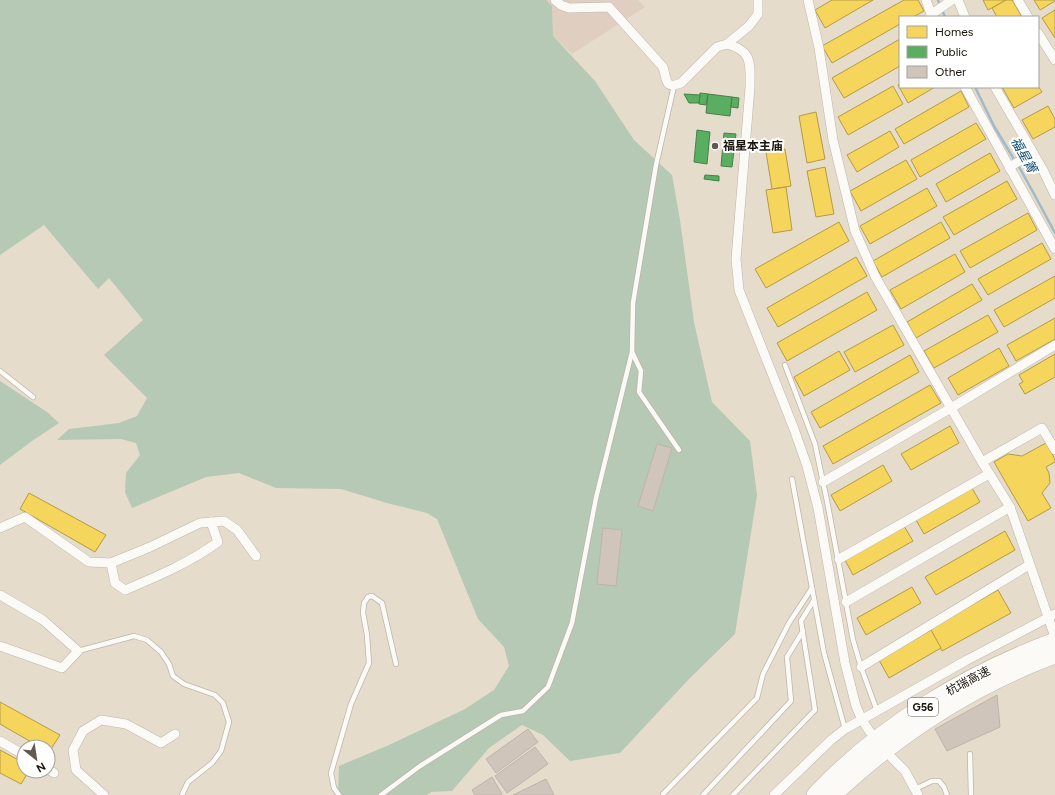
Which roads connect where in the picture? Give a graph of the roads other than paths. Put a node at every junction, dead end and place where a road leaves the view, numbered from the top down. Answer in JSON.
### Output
{"nodes":[{"id":1,"x":555,"y":0,"type":"edge"},
{"id":2,"x":758,"y":0,"type":"edge"},
{"id":3,"x":808,"y":0,"type":"edge"},
{"id":4,"x":926,"y":0,"type":"edge"},
{"id":5,"x":958,"y":0,"type":"edge"},
{"id":6,"x":1018,"y":0,"type":"edge"},
{"id":7,"x":949,"y":2,"type":"edge"},
{"id":8,"x":933,"y":15,"type":"edge"},
{"id":9,"x":965,"y":16,"type":"edge"},
{"id":10,"x":1027,"y":16,"type":"edge"},
{"id":11,"x":1039,"y":35,"type":"edge"},
{"id":12,"x":727,"y":44,"type":"junction"},
{"id":13,"x":1055,"y":60,"type":"edge"},
{"id":14,"x":674,"y":86,"type":"junction"},
{"id":15,"x":966,"y":88,"type":"edge"},
{"id":16,"x":996,"y":88,"type":"edge"},
{"id":17,"x":1033,"y":153,"type":"junction"},
{"id":18,"x":1011,"y":168,"type":"junction"},
{"id":19,"x":1055,"y":195,"type":"edge"},
{"id":20,"x":1055,"y":248,"type":"edge"},
{"id":21,"x":1055,"y":345,"type":"edge"},
{"id":22,"x":632,"y":352,"type":"junction"},
{"id":23,"x":785,"y":365,"type":"dead end"},
{"id":24,"x":0,"y":371,"type":"edge"},
{"id":25,"x":33,"y":397,"type":"dead end"},
{"id":26,"x":951,"y":408,"type":"junction"},
{"id":27,"x":679,"y":450,"type":"dead end"},
{"id":28,"x":1055,"y":450,"type":"edge"},
{"id":29,"x":982,"y":462,"type":"junction"},
{"id":30,"x":989,"y":474,"type":"junction"},
{"id":31,"x":792,"y":479,"type":"dead end"},
{"id":32,"x":823,"y":482,"type":"junction"},
{"id":33,"x":1010,"y":507,"type":"junction"},
{"id":34,"x":211,"y":522,"type":"junction"},
{"id":35,"x":0,"y":528,"type":"edge"},
{"id":36,"x":256,"y":556,"type":"dead end"},
{"id":37,"x":839,"y":558,"type":"junction"},
{"id":38,"x":111,"y":563,"type":"junction"},
{"id":39,"x":1029,"y":565,"type":"junction"},
{"id":40,"x":812,"y":588,"type":"junction"},
{"id":41,"x":3,"y":600,"type":"edge"},
{"id":42,"x":814,"y":600,"type":"junction"},
{"id":43,"x":846,"y":602,"type":"junction"},
{"id":44,"x":1052,"y":616,"type":"edge"},
{"id":45,"x":803,"y":631,"type":"junction"},
{"id":46,"x":0,"y":646,"type":"edge"},
{"id":47,"x":1052,"y":647,"type":"edge"},
{"id":48,"x":78,"y":651,"type":"junction"},
{"id":49,"x":396,"y":664,"type":"dead end"},
{"id":50,"x":861,"y":668,"type":"junction"},
{"id":51,"x":877,"y":711,"type":"junction"},
{"id":52,"x":862,"y":720,"type":"junction"},
{"id":53,"x":846,"y":729,"type":"junction"},
{"id":54,"x":870,"y":732,"type":"dead end"},
{"id":55,"x":175,"y":734,"type":"dead end"},
{"id":56,"x":0,"y":741,"type":"edge"},
{"id":57,"x":16,"y":750,"type":"edge"},
{"id":58,"x":970,"y":754,"type":"dead end"},
{"id":59,"x":892,"y":758,"type":"dead end"},
{"id":60,"x":916,"y":792,"type":"edge"},
{"id":61,"x":663,"y":794,"type":"edge"},
{"id":62,"x":104,"y":795,"type":"edge"},
{"id":63,"x":182,"y":795,"type":"edge"},
{"id":64,"x":339,"y":795,"type":"edge"},
{"id":65,"x":381,"y":795,"type":"edge"},
{"id":66,"x":703,"y":795,"type":"edge"},
{"id":67,"x":733,"y":795,"type":"edge"},
{"id":68,"x":774,"y":795,"type":"edge"},
{"id":69,"x":815,"y":795,"type":"edge"},
{"id":70,"x":833,"y":795,"type":"edge"},
{"id":71,"x":947,"y":795,"type":"edge"},
{"id":72,"x":971,"y":795,"type":"edge"}],
"edges":[{"from":1,"to":14,"type":"street"},
{"from":2,"to":12,"type":"street"},
{"from":3,"to":26,"type":"street"},
{"from":4,"to":8,"type":"street"},
{"from":5,"to":9,"type":"street"},
{"from":6,"to":10,"type":"street"},
{"from":7,"to":8,"type":"street"},
{"from":11,"to":13,"type":"street"},
{"from":12,"to":14,"type":"street"},
{"from":12,"to":52,"type":"street"},
{"from":14,"to":22,"type":"lane"},
{"from":15,"to":18,"type":"street"},
{"from":16,"to":17,"type":"street"},
{"from":17,"to":18,"type":"street"},
{"from":17,"to":19,"type":"street"},
{"from":18,"to":20,"type":"street"},
{"from":21,"to":26,"type":"street"},
{"from":22,"to":27,"type":"lane"},
{"from":22,"to":65,"type":"lane"},
{"from":23,"to":32,"type":"lane"},
{"from":24,"to":25,"type":"lane"},
{"from":26,"to":29,"type":"street"},
{"from":26,"to":32,"type":"street"},
{"from":28,"to":29,"type":"street"},
{"from":29,"to":30,"type":"street"},
{"from":30,"to":33,"type":"street"},
{"from":30,"to":37,"type":"street"},
{"from":31,"to":40,"type":"lane"},
{"from":32,"to":37,"type":"lane"},
{"from":33,"to":39,"type":"street"},
{"from":33,"to":43,"type":"street"},
{"from":34,"to":36,"type":"street"},
{"from":34,"to":38,"type":"street"},
{"from":34,"to":38,"type":"street"},
{"from":35,"to":38,"type":"street"},
{"from":37,"to":43,"type":"lane"},
{"from":39,"to":44,"type":"street"},
{"from":39,"to":50,"type":"street"},
{"from":40,"to":42,"type":"lane"},
{"from":40,"to":61,"type":"lane"},
{"from":41,"to":48,"type":"street"},
{"from":42,"to":45,"type":"lane"},
{"from":42,"to":53,"type":"lane"},
{"from":43,"to":50,"type":"lane"},
{"from":44,"to":47,"type":"street"},
{"from":44,"to":51,"type":"street"},
{"from":45,"to":66,"type":"lane"},
{"from":45,"to":67,"type":"lane"},
{"from":46,"to":48,"type":"street"},
{"from":47,"to":69,"type":"highway","name":"杭瑞高速","number":"G56"},
{"from":47,"to":70,"type":"highway","name":"杭瑞高速","number":"G56"},
{"from":48,"to":63,"type":"lane"},
{"from":49,"to":64,"type":"lane"},
{"from":50,"to":51,"type":"lane"},
{"from":51,"to":52,"type":"street"},
{"from":52,"to":53,"type":"street"},
{"from":52,"to":54,"type":"street"},
{"from":53,"to":68,"type":"street"},
{"from":55,"to":62,"type":"street"},
{"from":56,"to":57,"type":"street"},
{"from":58,"to":72,"type":"lane"},
{"from":59,"to":60,"type":"street"},
{"from":60,"to":71,"type":"lane"}]}
